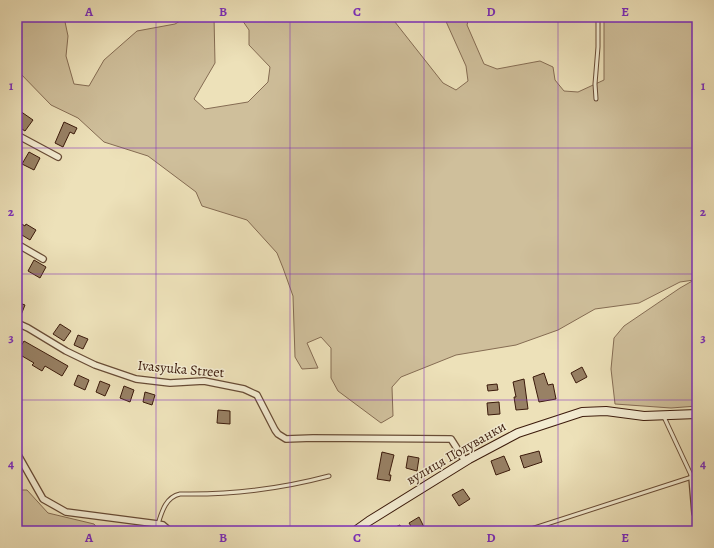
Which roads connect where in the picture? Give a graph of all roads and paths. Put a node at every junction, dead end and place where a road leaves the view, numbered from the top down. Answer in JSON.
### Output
{"nodes":[{"id":1,"x":598,"y":17,"type":"edge"},
{"id":2,"x":596,"y":99,"type":"dead end"},
{"id":3,"x":17,"y":135,"type":"edge"},
{"id":4,"x":58,"y":157,"type":"dead end"},
{"id":5,"x":17,"y":244,"type":"edge"},
{"id":6,"x":43,"y":259,"type":"dead end"},
{"id":7,"x":17,"y":323,"type":"edge"},
{"id":8,"x":697,"y":414,"type":"edge"},
{"id":9,"x":663,"y":415,"type":"junction"},
{"id":10,"x":17,"y":453,"type":"edge"},
{"id":11,"x":464,"y":461,"type":"junction"},
{"id":12,"x":329,"y":476,"type":"dead end"},
{"id":13,"x":692,"y":477,"type":"junction"},
{"id":14,"x":697,"y":518,"type":"edge"},
{"id":15,"x":158,"y":524,"type":"junction"},
{"id":16,"x":170,"y":531,"type":"edge"},
{"id":17,"x":355,"y":531,"type":"edge"},
{"id":18,"x":525,"y":531,"type":"edge"}],
"edges":[{"from":1,"to":2,"type":"lane"},
{"from":3,"to":4,"type":"street"},
{"from":5,"to":6,"type":"street"},
{"from":7,"to":11,"type":"street","name":"Ivasyuka Street"},
{"from":8,"to":9,"type":"street","name":"вулиця Полуванки"},
{"from":9,"to":11,"type":"street","name":"вулиця Полуванки"},
{"from":9,"to":13,"type":"lane"},
{"from":10,"to":15,"type":"street"},
{"from":11,"to":17,"type":"street","name":"вулиця Полуванки"},
{"from":12,"to":15,"type":"lane"},
{"from":13,"to":14,"type":"street"},
{"from":13,"to":18,"type":"lane"},
{"from":15,"to":16,"type":"street"}]}
